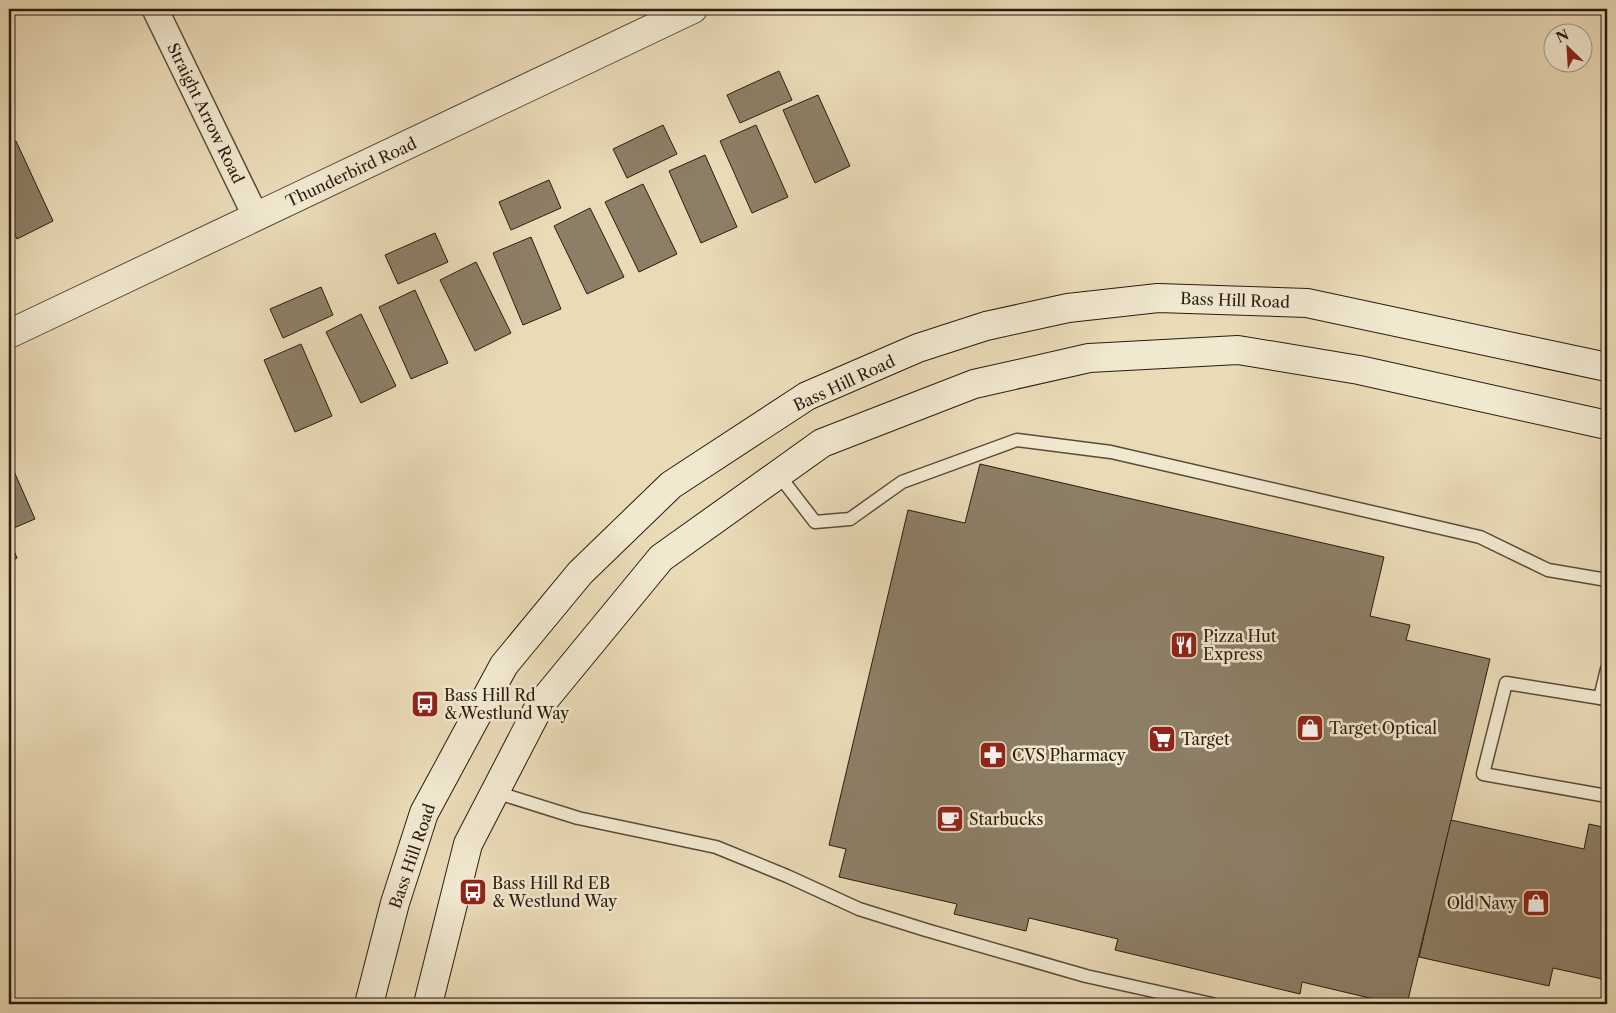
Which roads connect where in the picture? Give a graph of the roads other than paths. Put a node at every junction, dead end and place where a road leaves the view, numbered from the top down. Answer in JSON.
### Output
{"nodes":[{"id":1,"x":155,"y":9,"type":"edge"},
{"id":2,"x":680,"y":12,"type":"edge"},
{"id":3,"x":256,"y":217,"type":"junction"},
{"id":4,"x":9,"y":334,"type":"edge"},
{"id":5,"x":1607,"y":367,"type":"edge"},
{"id":6,"x":1607,"y":425,"type":"edge"},
{"id":7,"x":778,"y":474,"type":"junction"},
{"id":8,"x":1607,"y":580,"type":"edge"},
{"id":9,"x":1607,"y":669,"type":"edge"},
{"id":10,"x":1604,"y":699,"type":"edge"},
{"id":11,"x":495,"y":792,"type":"junction"},
{"id":12,"x":1607,"y":796,"type":"edge"},
{"id":13,"x":369,"y":1004,"type":"edge"},
{"id":14,"x":428,"y":1004,"type":"edge"},
{"id":15,"x":1212,"y":1004,"type":"edge"}],
"edges":[{"from":1,"to":3,"type":"street","name":"Straight Arrow Road"},
{"from":2,"to":3,"type":"main road","name":"Thunderbird Road"},
{"from":3,"to":4,"type":"main road","name":"Thunderbird Road"},
{"from":5,"to":13,"type":"main road","name":"Bass Hill Road"},
{"from":6,"to":7,"type":"main road"},
{"from":7,"to":8,"type":"lane"},
{"from":7,"to":11,"type":"main road"},
{"from":9,"to":10,"type":"lane"},
{"from":10,"to":12,"type":"lane"},
{"from":11,"to":14,"type":"main road"},
{"from":11,"to":15,"type":"lane"}]}
